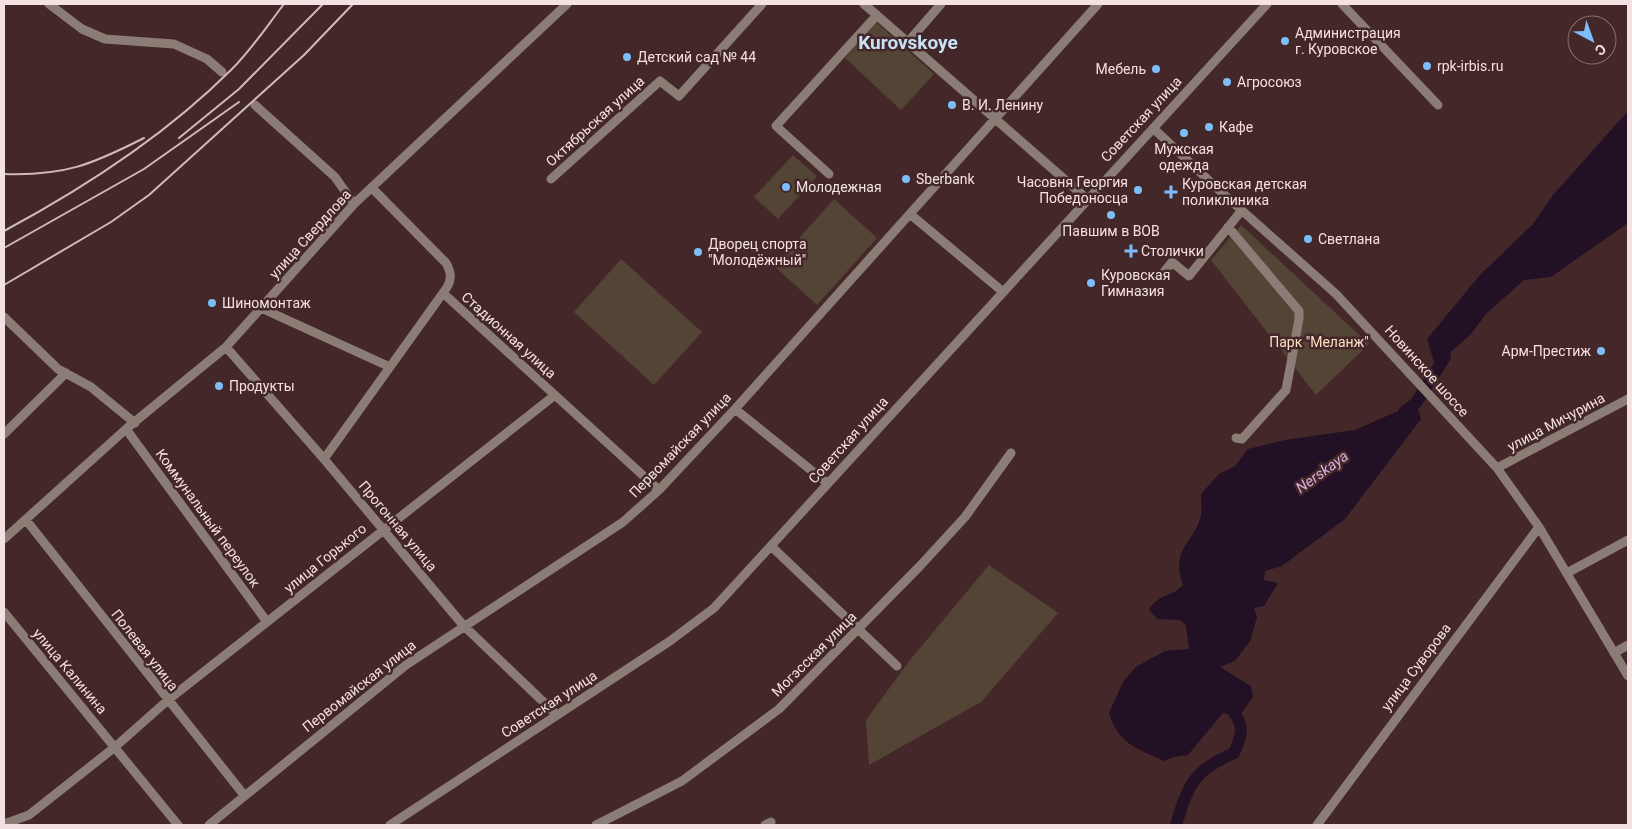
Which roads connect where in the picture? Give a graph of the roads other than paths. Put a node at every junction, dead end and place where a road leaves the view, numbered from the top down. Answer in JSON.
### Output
{"nodes":[{"id":1,"x":49,"y":4,"type":"edge"},
{"id":2,"x":567,"y":4,"type":"edge"},
{"id":3,"x":762,"y":4,"type":"edge"},
{"id":4,"x":864,"y":4,"type":"edge"},
{"id":5,"x":941,"y":4,"type":"edge"},
{"id":6,"x":1098,"y":4,"type":"edge"},
{"id":7,"x":1267,"y":4,"type":"edge"},
{"id":8,"x":1342,"y":4,"type":"edge"},
{"id":9,"x":878,"y":16,"type":"junction"},
{"id":10,"x":908,"y":42,"type":"junction"},
{"id":11,"x":222,"y":72,"type":"dead end"},
{"id":12,"x":255,"y":105,"type":"dead end"},
{"id":13,"x":1438,"y":105,"type":"dead end"},
{"id":14,"x":997,"y":118,"type":"junction"},
{"id":15,"x":1153,"y":128,"type":"junction"},
{"id":16,"x":829,"y":174,"type":"dead end"},
{"id":17,"x":551,"y":179,"type":"dead end"},
{"id":18,"x":372,"y":188,"type":"junction"},
{"id":19,"x":1087,"y":199,"type":"junction"},
{"id":20,"x":354,"y":204,"type":"junction"},
{"id":21,"x":1242,"y":210,"type":"junction"},
{"id":22,"x":910,"y":214,"type":"junction"},
{"id":23,"x":1228,"y":227,"type":"junction"},
{"id":24,"x":1160,"y":277,"type":"dead end"},
{"id":25,"x":1002,"y":291,"type":"junction"},
{"id":26,"x":444,"y":294,"type":"junction"},
{"id":27,"x":261,"y":308,"type":"junction"},
{"id":28,"x":4,"y":317,"type":"edge"},
{"id":29,"x":226,"y":347,"type":"junction"},
{"id":30,"x":390,"y":367,"type":"junction"},
{"id":31,"x":66,"y":373,"type":"junction"},
{"id":32,"x":555,"y":395,"type":"junction"},
{"id":33,"x":1628,"y":399,"type":"edge"},
{"id":34,"x":735,"y":409,"type":"junction"},
{"id":35,"x":135,"y":423,"type":"junction"},
{"id":36,"x":126,"y":429,"type":"junction"},
{"id":37,"x":4,"y":434,"type":"edge"},
{"id":38,"x":1236,"y":438,"type":"dead end"},
{"id":39,"x":1011,"y":453,"type":"dead end"},
{"id":40,"x":324,"y":459,"type":"junction"},
{"id":41,"x":1497,"y":468,"type":"junction"},
{"id":42,"x":827,"y":483,"type":"junction"},
{"id":43,"x":659,"y":490,"type":"junction"},
{"id":44,"x":26,"y":520,"type":"junction"},
{"id":45,"x":1539,"y":527,"type":"junction"},
{"id":46,"x":382,"y":530,"type":"junction"},
{"id":47,"x":4,"y":539,"type":"edge"},
{"id":48,"x":1628,"y":540,"type":"edge"},
{"id":49,"x":772,"y":547,"type":"junction"},
{"id":50,"x":1567,"y":573,"type":"junction"},
{"id":51,"x":4,"y":612,"type":"edge"},
{"id":52,"x":267,"y":622,"type":"junction"},
{"id":53,"x":463,"y":625,"type":"junction"},
{"id":54,"x":858,"y":629,"type":"junction"},
{"id":55,"x":1628,"y":645,"type":"edge"},
{"id":56,"x":1614,"y":654,"type":"junction"},
{"id":57,"x":897,"y":666,"type":"dead end"},
{"id":58,"x":1628,"y":676,"type":"edge"},
{"id":59,"x":168,"y":700,"type":"junction"},
{"id":60,"x":557,"y":715,"type":"junction"},
{"id":61,"x":115,"y":747,"type":"junction"},
{"id":62,"x":244,"y":796,"type":"junction"},
{"id":63,"x":4,"y":824,"type":"edge"},
{"id":64,"x":178,"y":825,"type":"edge"},
{"id":65,"x":209,"y":825,"type":"edge"},
{"id":66,"x":390,"y":825,"type":"edge"},
{"id":67,"x":596,"y":825,"type":"edge"},
{"id":68,"x":1316,"y":825,"type":"edge"}],
"edges":[{"from":1,"to":11,"type":"street"},
{"from":2,"to":18,"type":"street","name":"улица Свердлова"},
{"from":3,"to":17,"type":"street","name":"Октябрьская улица"},
{"from":4,"to":9,"type":"street"},
{"from":5,"to":10,"type":"street"},
{"from":6,"to":14,"type":"street","name":"Первомайская улица"},
{"from":7,"to":15,"type":"street","name":"Советская улица"},
{"from":8,"to":13,"type":"street"},
{"from":9,"to":10,"type":"street"},
{"from":9,"to":16,"type":"street"},
{"from":10,"to":14,"type":"street"},
{"from":12,"to":20,"type":"street"},
{"from":14,"to":19,"type":"street"},
{"from":14,"to":22,"type":"street","name":"Первомайская улица"},
{"from":15,"to":19,"type":"street","name":"Советская улица"},
{"from":15,"to":21,"type":"street","name":"Новинское шоссе"},
{"from":18,"to":20,"type":"street","name":"улица Свердлова"},
{"from":18,"to":26,"type":"street","name":"Стадионная улица"},
{"from":19,"to":25,"type":"street","name":"Советская улица"},
{"from":20,"to":27,"type":"street","name":"улица Свердлова"},
{"from":21,"to":23,"type":"street"},
{"from":21,"to":41,"type":"street","name":"Новинское шоссе"},
{"from":22,"to":25,"type":"street"},
{"from":22,"to":34,"type":"street","name":"Первомайская улица"},
{"from":23,"to":24,"type":"street"},
{"from":23,"to":38,"type":"street"},
{"from":25,"to":42,"type":"street","name":"Советская улица"},
{"from":26,"to":30,"type":"street"},
{"from":26,"to":32,"type":"street","name":"Стадионная улица"},
{"from":27,"to":29,"type":"street","name":"улица Свердлова"},
{"from":27,"to":30,"type":"street"},
{"from":28,"to":31,"type":"street"},
{"from":29,"to":35,"type":"street","name":"улица Свердлова"},
{"from":29,"to":40,"type":"street","name":"Прогонная улица"},
{"from":30,"to":40,"type":"street"},
{"from":31,"to":35,"type":"street"},
{"from":31,"to":37,"type":"street"},
{"from":32,"to":43,"type":"street","name":"Стадионная улица"},
{"from":32,"to":46,"type":"street","name":"улица Горького"},
{"from":33,"to":41,"type":"street","name":"улица Мичурина"},
{"from":34,"to":42,"type":"street"},
{"from":34,"to":43,"type":"street","name":"Первомайская улица"},
{"from":35,"to":36,"type":"street","name":"улица Свердлова"},
{"from":36,"to":44,"type":"street","name":"улица Свердлова"},
{"from":36,"to":52,"type":"street","name":"Коммунальный переулок"},
{"from":39,"to":54,"type":"street","name":"Могэсская улица"},
{"from":40,"to":46,"type":"street","name":"Прогонная улица"},
{"from":41,"to":45,"type":"street","name":"Новинское шоссе"},
{"from":42,"to":49,"type":"street","name":"Советская улица"},
{"from":43,"to":53,"type":"street","name":"Первомайская улица"},
{"from":44,"to":47,"type":"street","name":"улица Свердлова"},
{"from":44,"to":59,"type":"street","name":"Полевая улица"},
{"from":45,"to":50,"type":"street","name":"Новинское шоссе"},
{"from":45,"to":68,"type":"street","name":"улица Суворова"},
{"from":46,"to":52,"type":"street","name":"улица Горького"},
{"from":46,"to":53,"type":"street","name":"Прогонная улица"},
{"from":48,"to":50,"type":"street"},
{"from":49,"to":54,"type":"street"},
{"from":49,"to":60,"type":"street","name":"Советская улица"},
{"from":50,"to":56,"type":"street","name":"Новинское шоссе"},
{"from":51,"to":61,"type":"street","name":"улица Калинина"},
{"from":52,"to":59,"type":"street","name":"улица Горького"},
{"from":53,"to":60,"type":"street","name":"Прогонная улица"},
{"from":53,"to":62,"type":"street","name":"Первомайская улица"},
{"from":54,"to":57,"type":"street"},
{"from":54,"to":67,"type":"street","name":"Могэсская улица"},
{"from":55,"to":56,"type":"street"},
{"from":56,"to":58,"type":"street","name":"Новинское шоссе"},
{"from":59,"to":61,"type":"street","name":"улица Горького"},
{"from":59,"to":62,"type":"street","name":"Полевая улица"},
{"from":60,"to":66,"type":"street","name":"Советская улица"},
{"from":61,"to":63,"type":"street","name":"улица Горького"},
{"from":61,"to":64,"type":"street","name":"улица Калинина"},
{"from":62,"to":65,"type":"street","name":"Первомайская улица"}]}
